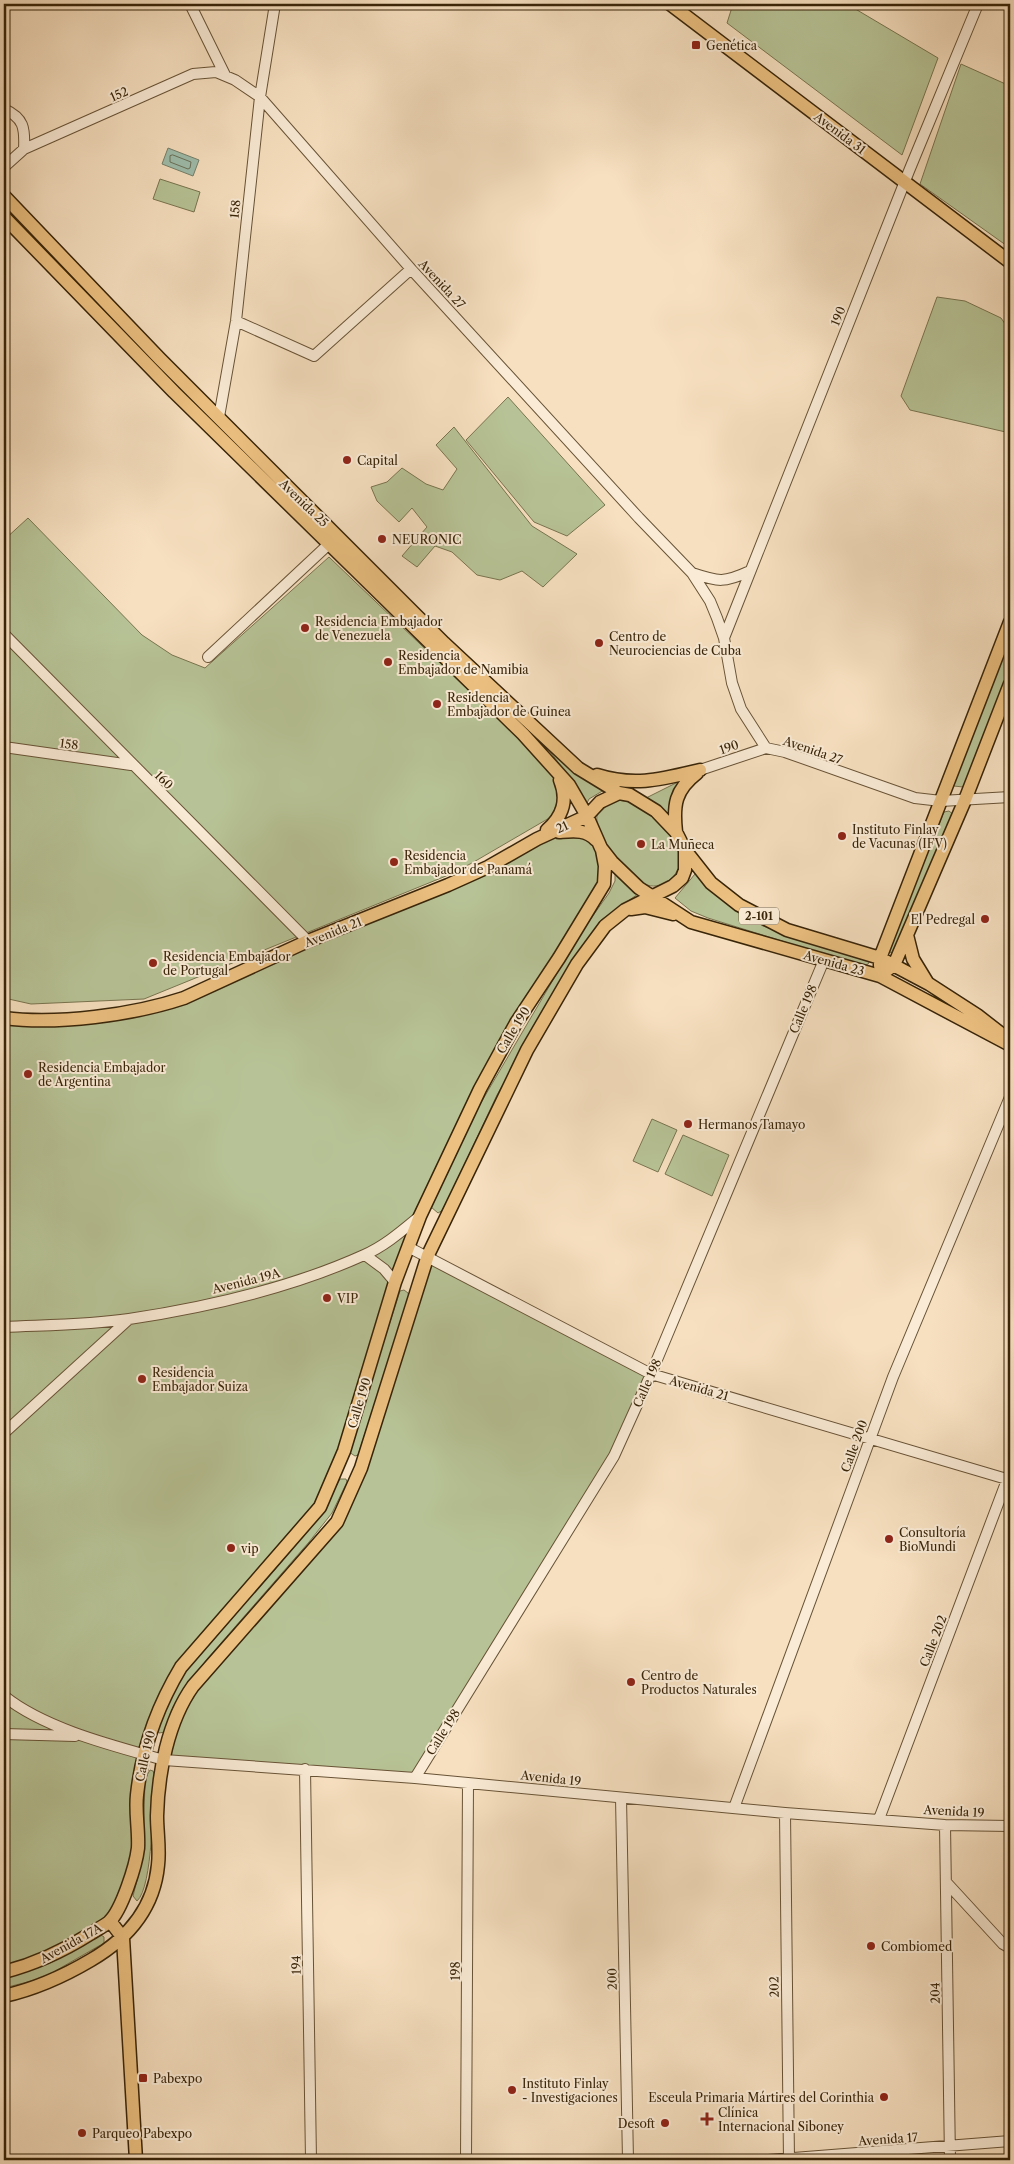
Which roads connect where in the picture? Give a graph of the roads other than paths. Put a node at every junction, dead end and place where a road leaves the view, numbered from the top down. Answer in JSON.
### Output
{"nodes":[{"id":1,"x":190,"y":4,"type":"edge"},
{"id":2,"x":275,"y":4,"type":"edge"},
{"id":3,"x":670,"y":4,"type":"edge"},
{"id":4,"x":978,"y":4,"type":"edge"},
{"id":5,"x":225,"y":75,"type":"junction"},
{"id":6,"x":260,"y":96,"type":"junction"},
{"id":7,"x":4,"y":110,"type":"edge"},
{"id":8,"x":24,"y":149,"type":"junction"},
{"id":9,"x":4,"y":167,"type":"edge"},
{"id":10,"x":904,"y":183,"type":"junction"},
{"id":11,"x":4,"y":196,"type":"edge"},
{"id":12,"x":4,"y":217,"type":"edge"},
{"id":13,"x":1010,"y":262,"type":"edge"},
{"id":14,"x":411,"y":269,"type":"junction"},
{"id":15,"x":236,"y":322,"type":"junction"},
{"id":16,"x":219,"y":417,"type":"junction"},
{"id":17,"x":330,"y":543,"type":"junction"},
{"id":18,"x":750,"y":571,"type":"junction"},
{"id":19,"x":692,"y":573,"type":"junction"},
{"id":20,"x":1010,"y":622,"type":"edge"},
{"id":21,"x":4,"y":634,"type":"edge"},
{"id":22,"x":724,"y":638,"type":"junction"},
{"id":23,"x":208,"y":657,"type":"dead end"},
{"id":24,"x":1010,"y":684,"type":"edge"},
{"id":25,"x":4,"y":746,"type":"edge"},
{"id":26,"x":766,"y":748,"type":"junction"},
{"id":27,"x":131,"y":765,"type":"junction"},
{"id":28,"x":555,"y":768,"type":"junction"},
{"id":29,"x":578,"y":768,"type":"junction"},
{"id":30,"x":700,"y":770,"type":"junction"},
{"id":31,"x":625,"y":794,"type":"junction"},
{"id":32,"x":1010,"y":797,"type":"edge"},
{"id":33,"x":966,"y":800,"type":"junction"},
{"id":34,"x":941,"y":801,"type":"junction"},
{"id":35,"x":586,"y":816,"type":"junction"},
{"id":36,"x":676,"y":832,"type":"junction"},
{"id":37,"x":537,"y":839,"type":"junction"},
{"id":38,"x":599,"y":844,"type":"junction"},
{"id":39,"x":685,"y":850,"type":"junction"},
{"id":40,"x":651,"y":896,"type":"junction"},
{"id":41,"x":625,"y":910,"type":"junction"},
{"id":42,"x":691,"y":922,"type":"junction"},
{"id":43,"x":907,"y":935,"type":"junction"},
{"id":44,"x":889,"y":936,"type":"junction"},
{"id":45,"x":308,"y":941,"type":"junction"},
{"id":46,"x":852,"y":950,"type":"junction"},
{"id":47,"x":880,"y":958,"type":"junction"},
{"id":48,"x":824,"y":960,"type":"junction"},
{"id":49,"x":894,"y":965,"type":"junction"},
{"id":50,"x":880,"y":976,"type":"junction"},
{"id":51,"x":929,"y":984,"type":"junction"},
{"id":52,"x":4,"y":1018,"type":"edge"},
{"id":53,"x":1010,"y":1040,"type":"edge"},
{"id":54,"x":1010,"y":1045,"type":"edge"},
{"id":55,"x":1010,"y":1097,"type":"edge"},
{"id":56,"x":420,"y":1216,"type":"junction"},
{"id":57,"x":442,"y":1224,"type":"junction"},
{"id":58,"x":408,"y":1247,"type":"junction"},
{"id":59,"x":365,"y":1255,"type":"junction"},
{"id":60,"x":428,"y":1255,"type":"junction"},
{"id":61,"x":395,"y":1282,"type":"junction"},
{"id":62,"x":417,"y":1290,"type":"junction"},
{"id":63,"x":129,"y":1319,"type":"junction"},
{"id":64,"x":4,"y":1327,"type":"edge"},
{"id":65,"x":651,"y":1374,"type":"junction"},
{"id":66,"x":4,"y":1433,"type":"edge"},
{"id":67,"x":870,"y":1438,"type":"junction"},
{"id":68,"x":340,"y":1461,"type":"junction"},
{"id":69,"x":361,"y":1468,"type":"junction"},
{"id":70,"x":1009,"y":1477,"type":"edge"},
{"id":71,"x":4,"y":1696,"type":"edge"},
{"id":72,"x":4,"y":1734,"type":"edge"},
{"id":73,"x":92,"y":1738,"type":"junction"},
{"id":74,"x":144,"y":1754,"type":"junction"},
{"id":75,"x":164,"y":1760,"type":"junction"},
{"id":76,"x":305,"y":1769,"type":"junction"},
{"id":77,"x":415,"y":1778,"type":"junction"},
{"id":78,"x":468,"y":1783,"type":"junction"},
{"id":79,"x":621,"y":1798,"type":"junction"},
{"id":80,"x":734,"y":1808,"type":"junction"},
{"id":81,"x":785,"y":1813,"type":"junction"},
{"id":82,"x":879,"y":1819,"type":"junction"},
{"id":83,"x":945,"y":1824,"type":"junction"},
{"id":84,"x":1010,"y":1826,"type":"edge"},
{"id":85,"x":946,"y":1882,"type":"junction"},
{"id":86,"x":110,"y":1921,"type":"junction"},
{"id":87,"x":123,"y":1938,"type":"junction"},
{"id":88,"x":1010,"y":1948,"type":"edge"},
{"id":89,"x":4,"y":1972,"type":"edge"},
{"id":90,"x":4,"y":1996,"type":"edge"},
{"id":91,"x":1010,"y":2141,"type":"edge"},
{"id":92,"x":950,"y":2147,"type":"junction"},
{"id":93,"x":789,"y":2159,"type":"edge"},
{"id":94,"x":136,"y":2160,"type":"edge"},
{"id":95,"x":311,"y":2160,"type":"edge"},
{"id":96,"x":466,"y":2160,"type":"edge"},
{"id":97,"x":628,"y":2160,"type":"edge"},
{"id":98,"x":768,"y":2160,"type":"edge"},
{"id":99,"x":950,"y":2160,"type":"edge"}],
"edges":[{"from":1,"to":5,"type":"street"},
{"from":2,"to":6,"type":"street","name":"158"},
{"from":3,"to":10,"type":"main road","name":"Avenida 31"},
{"from":4,"to":10,"type":"street","name":"190"},
{"from":5,"to":6,"type":"street","name":"Avenida 27"},
{"from":5,"to":8,"type":"street","name":"152"},
{"from":6,"to":14,"type":"street","name":"Avenida 27"},
{"from":6,"to":15,"type":"street","name":"158"},
{"from":7,"to":8,"type":"street"},
{"from":8,"to":9,"type":"street","name":"152"},
{"from":10,"to":13,"type":"main road","name":"Avenida 31"},
{"from":10,"to":18,"type":"street","name":"190"},
{"from":11,"to":16,"type":"main road","name":"Avenida 25"},
{"from":12,"to":17,"type":"main road","name":"Avenida 25"},
{"from":14,"to":15,"type":"street"},
{"from":14,"to":19,"type":"street","name":"Avenida 27"},
{"from":15,"to":16,"type":"street","name":"158"},
{"from":16,"to":29,"type":"main road","name":"Avenida 25"},
{"from":17,"to":23,"type":"street"},
{"from":17,"to":28,"type":"main road","name":"Avenida 25"},
{"from":18,"to":19,"type":"street"},
{"from":18,"to":22,"type":"street","name":"190"},
{"from":19,"to":22,"type":"street","name":"Avenida 27"},
{"from":20,"to":34,"type":"main road"},
{"from":21,"to":27,"type":"street","name":"160"},
{"from":22,"to":26,"type":"street","name":"Avenida 27"},
{"from":24,"to":33,"type":"main road"},
{"from":25,"to":27,"type":"street","name":"158"},
{"from":26,"to":30,"type":"street","name":"190"},
{"from":26,"to":34,"type":"street","name":"Avenida 27"},
{"from":27,"to":45,"type":"street","name":"160"},
{"from":28,"to":35,"type":"main road","name":"Avenida 25"},
{"from":28,"to":37,"type":"main road"},
{"from":29,"to":30,"type":"main road"},
{"from":29,"to":31,"type":"main road","name":"Avenida 25"},
{"from":30,"to":31,"type":"main road","name":"21"},
{"from":30,"to":36,"type":"main road"},
{"from":31,"to":35,"type":"main road","name":"21"},
{"from":31,"to":36,"type":"main road","name":"Avenida 25"},
{"from":32,"to":33,"type":"street","name":"Avenida 27"},
{"from":33,"to":34,"type":"street","name":"Avenida 27"},
{"from":33,"to":43,"type":"main road"},
{"from":34,"to":44,"type":"main road"},
{"from":35,"to":37,"type":"main road","name":"21"},
{"from":35,"to":38,"type":"main road","name":"Avenida 25"},
{"from":36,"to":39,"type":"main road","name":"Avenida 23"},
{"from":37,"to":38,"type":"main road"},
{"from":37,"to":45,"type":"main road","name":"Avenida 21"},
{"from":38,"to":40,"type":"main road","name":"Avenida 23"},
{"from":38,"to":56,"type":"main road","name":"Calle 190"},
{"from":39,"to":40,"type":"main road","name":"Calle 190"},
{"from":39,"to":46,"type":"main road","name":"Avenida 23","number":"2-101"},
{"from":40,"to":41,"type":"main road","name":"Calle 190"},
{"from":40,"to":42,"type":"main road","name":"Avenida 23","number":"2-101"},
{"from":41,"to":42,"type":"main road"},
{"from":41,"to":57,"type":"main road","name":"Calle 190"},
{"from":42,"to":48,"type":"main road","name":"Avenida 23","number":"2-101"},
{"from":43,"to":49,"type":"main road"},
{"from":43,"to":51,"type":"main road"},
{"from":44,"to":46,"type":"main road"},
{"from":44,"to":47,"type":"main road"},
{"from":45,"to":52,"type":"main road","name":"Avenida 21"},
{"from":46,"to":47,"type":"main road","name":"Avenida 23","number":"2-101"},
{"from":47,"to":49,"type":"main road","name":"Avenida 23","number":"2-101"},
{"from":47,"to":50,"type":"main road"},
{"from":48,"to":50,"type":"main road","name":"Avenida 23","number":"2-101"},
{"from":48,"to":65,"type":"street","name":"Calle 198"},
{"from":49,"to":50,"type":"main road"},
{"from":49,"to":51,"type":"main road","name":"Avenida 23","number":"2-101"},
{"from":50,"to":54,"type":"main road","name":"Avenida 23","number":"2-101"},
{"from":51,"to":53,"type":"main road","name":"Avenida 23","number":"2-101"},
{"from":55,"to":67,"type":"street","name":"Calle 200"},
{"from":56,"to":57,"type":"main road"},
{"from":56,"to":58,"type":"main road","name":"Calle 190"},
{"from":56,"to":59,"type":"street","name":"Avenida 19A"},
{"from":57,"to":60,"type":"main road","name":"Calle 190"},
{"from":58,"to":60,"type":"street","name":"Avenida 21"},
{"from":58,"to":61,"type":"main road","name":"Calle 190"},
{"from":59,"to":61,"type":"street"},
{"from":59,"to":63,"type":"street","name":"Avenida 19A"},
{"from":60,"to":62,"type":"main road","name":"Calle 190"},
{"from":60,"to":65,"type":"street","name":"Avenida 21"},
{"from":61,"to":62,"type":"main road"},
{"from":61,"to":68,"type":"main road","name":"Calle 190"},
{"from":62,"to":69,"type":"main road","name":"Calle 190"},
{"from":63,"to":64,"type":"street","name":"Avenida 19A"},
{"from":63,"to":66,"type":"street"},
{"from":65,"to":67,"type":"street","name":"Avenida 21"},
{"from":65,"to":77,"type":"street","name":"Calle 198"},
{"from":67,"to":70,"type":"street","name":"Avenida 21"},
{"from":67,"to":80,"type":"street","name":"Calle 200"},
{"from":68,"to":69,"type":"main road"},
{"from":68,"to":74,"type":"main road","name":"Calle 190"},
{"from":69,"to":75,"type":"main road","name":"Calle 190"},
{"from":70,"to":82,"type":"street","name":"Calle 202"},
{"from":71,"to":73,"type":"street"},
{"from":72,"to":73,"type":"street"},
{"from":73,"to":74,"type":"street","name":"Avenida 19"},
{"from":74,"to":75,"type":"street","name":"Avenida 19"},
{"from":74,"to":86,"type":"main road","name":"Calle 190"},
{"from":75,"to":76,"type":"street","name":"Avenida 19"},
{"from":75,"to":87,"type":"main road","name":"Calle 190"},
{"from":76,"to":77,"type":"street","name":"Avenida 19"},
{"from":76,"to":95,"type":"street","name":"194"},
{"from":77,"to":78,"type":"street","name":"Avenida 19"},
{"from":78,"to":79,"type":"street","name":"Avenida 19"},
{"from":78,"to":96,"type":"street","name":"198"},
{"from":79,"to":80,"type":"street","name":"Avenida 19"},
{"from":79,"to":97,"type":"street","name":"200"},
{"from":80,"to":81,"type":"street","name":"Avenida 19"},
{"from":81,"to":82,"type":"street","name":"Avenida 19"},
{"from":81,"to":93,"type":"street","name":"202"},
{"from":82,"to":83,"type":"street","name":"Avenida 19"},
{"from":83,"to":84,"type":"street","name":"Avenida 19"},
{"from":83,"to":85,"type":"street","name":"204"},
{"from":85,"to":88,"type":"street"},
{"from":85,"to":92,"type":"street","name":"204"},
{"from":86,"to":87,"type":"main road"},
{"from":86,"to":89,"type":"main road","name":"Avenida 17A"},
{"from":87,"to":90,"type":"main road","name":"Avenida 17A"},
{"from":87,"to":94,"type":"main road"},
{"from":91,"to":92,"type":"street","name":"Avenida 17"},
{"from":92,"to":93,"type":"street","name":"Avenida 17"},
{"from":92,"to":99,"type":"street","name":"204"},
{"from":93,"to":98,"type":"street","name":"Avenida 17"}]}
